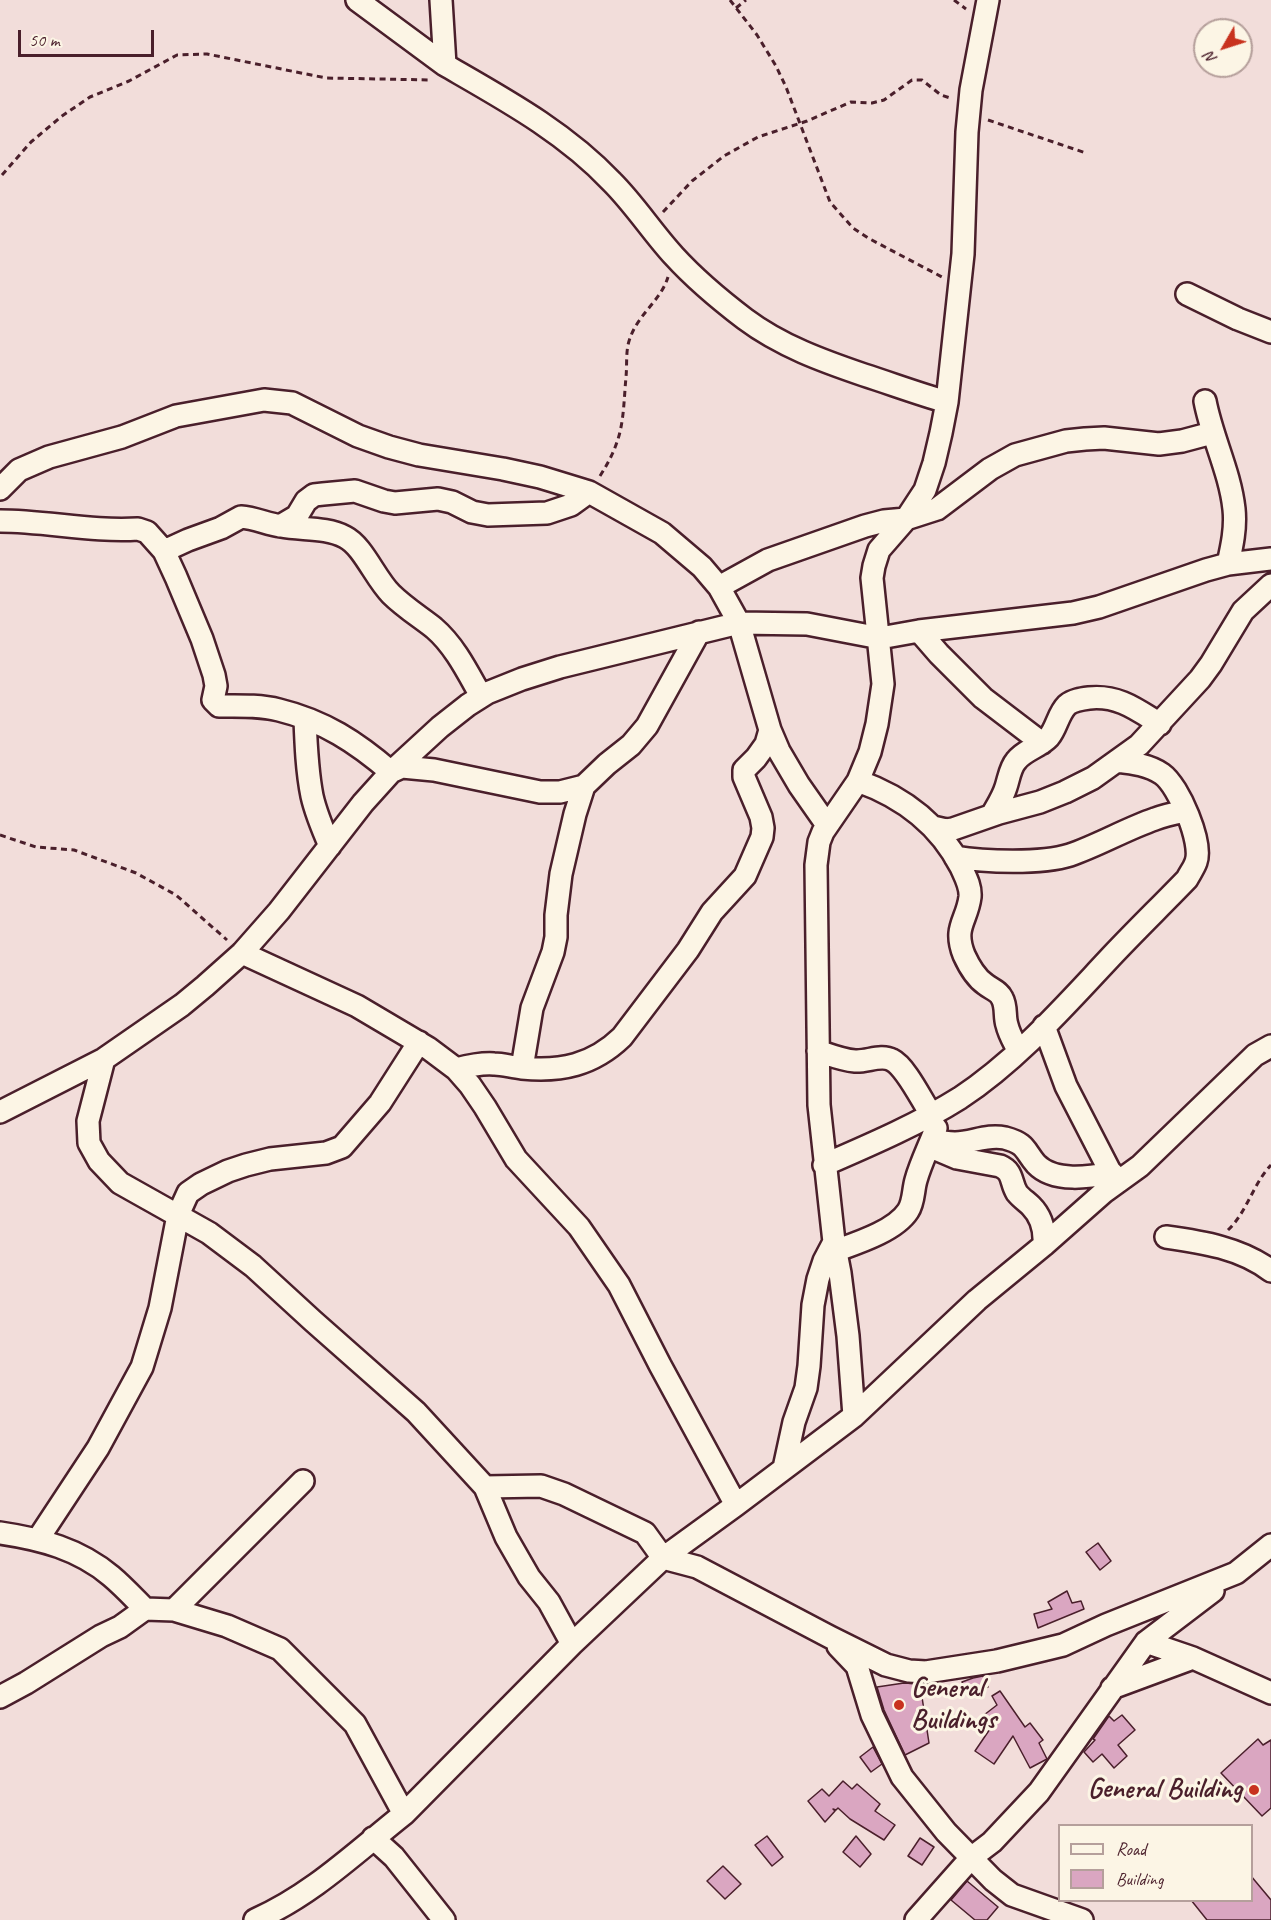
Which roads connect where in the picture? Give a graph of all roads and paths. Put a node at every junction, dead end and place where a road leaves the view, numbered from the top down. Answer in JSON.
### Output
{"nodes":[{"id":1,"x":357,"y":0,"type":"edge"},
{"id":2,"x":441,"y":0,"type":"edge"},
{"id":3,"x":730,"y":0,"type":"edge"},
{"id":4,"x":746,"y":0,"type":"edge"},
{"id":5,"x":988,"y":0,"type":"edge"},
{"id":6,"x":736,"y":8,"type":"junction"},
{"id":7,"x":441,"y":73,"type":"junction"},
{"id":8,"x":969,"y":106,"type":"junction"},
{"id":9,"x":799,"y":124,"type":"junction"},
{"id":10,"x":1086,"y":153,"type":"dead end"},
{"id":11,"x":2,"y":175,"type":"dead end"},
{"id":12,"x":650,"y":227,"type":"junction"},
{"id":13,"x":674,"y":256,"type":"junction"},
{"id":14,"x":960,"y":286,"type":"junction"},
{"id":15,"x":1187,"y":294,"type":"dead end"},
{"id":16,"x":1271,"y":332,"type":"edge"},
{"id":17,"x":1205,"y":401,"type":"dead end"},
{"id":18,"x":947,"y":402,"type":"junction"},
{"id":19,"x":1212,"y":433,"type":"junction"},
{"id":20,"x":0,"y":489,"type":"edge"},
{"id":21,"x":589,"y":492,"type":"junction"},
{"id":22,"x":906,"y":519,"type":"junction"},
{"id":23,"x":0,"y":521,"type":"edge"},
{"id":24,"x":280,"y":526,"type":"junction"},
{"id":25,"x":164,"y":551,"type":"junction"},
{"id":26,"x":1271,"y":559,"type":"edge"},
{"id":27,"x":1228,"y":564,"type":"junction"},
{"id":28,"x":1271,"y":585,"type":"edge"},
{"id":29,"x":719,"y":587,"type":"junction"},
{"id":30,"x":739,"y":623,"type":"junction"},
{"id":31,"x":919,"y":631,"type":"junction"},
{"id":32,"x":699,"y":632,"type":"junction"},
{"id":33,"x":880,"y":638,"type":"junction"},
{"id":34,"x":481,"y":696,"type":"junction"},
{"id":35,"x":305,"y":719,"type":"junction"},
{"id":36,"x":1160,"y":724,"type":"junction"},
{"id":37,"x":770,"y":730,"type":"junction"},
{"id":38,"x":1042,"y":743,"type":"junction"},
{"id":39,"x":1118,"y":761,"type":"junction"},
{"id":40,"x":391,"y":772,"type":"junction"},
{"id":41,"x":858,"y":781,"type":"junction"},
{"id":42,"x":584,"y":786,"type":"junction"},
{"id":43,"x":1186,"y":811,"type":"junction"},
{"id":44,"x":992,"y":816,"type":"junction"},
{"id":45,"x":827,"y":825,"type":"junction"},
{"id":46,"x":933,"y":827,"type":"junction"},
{"id":47,"x":0,"y":835,"type":"edge"},
{"id":48,"x":330,"y":846,"type":"junction"},
{"id":49,"x":955,"y":856,"type":"junction"},
{"id":50,"x":242,"y":953,"type":"junction"},
{"id":51,"x":1044,"y":1026,"type":"junction"},
{"id":52,"x":419,"y":1042,"type":"junction"},
{"id":53,"x":1271,"y":1046,"type":"edge"},
{"id":54,"x":1018,"y":1050,"type":"junction"},
{"id":55,"x":818,"y":1051,"type":"junction"},
{"id":56,"x":104,"y":1059,"type":"junction"},
{"id":57,"x":522,"y":1068,"type":"junction"},
{"id":58,"x":456,"y":1069,"type":"junction"},
{"id":59,"x":937,"y":1111,"type":"junction"},
{"id":60,"x":0,"y":1112,"type":"edge"},
{"id":61,"x":930,"y":1143,"type":"junction"},
{"id":62,"x":1271,"y":1164,"type":"edge"},
{"id":63,"x":824,"y":1165,"type":"junction"},
{"id":64,"x":1114,"y":1178,"type":"junction"},
{"id":65,"x":178,"y":1215,"type":"junction"},
{"id":66,"x":1166,"y":1237,"type":"dead end"},
{"id":67,"x":1208,"y":1244,"type":"junction"},
{"id":68,"x":1044,"y":1245,"type":"junction"},
{"id":69,"x":834,"y":1247,"type":"junction"},
{"id":70,"x":1268,"y":1265,"type":"edge"},
{"id":71,"x":854,"y":1416,"type":"junction"},
{"id":72,"x":784,"y":1468,"type":"junction"},
{"id":73,"x":303,"y":1481,"type":"dead end"},
{"id":74,"x":484,"y":1487,"type":"junction"},
{"id":75,"x":736,"y":1505,"type":"junction"},
{"id":76,"x":0,"y":1533,"type":"edge"},
{"id":77,"x":38,"y":1539,"type":"junction"},
{"id":78,"x":1271,"y":1545,"type":"edge"},
{"id":79,"x":663,"y":1558,"type":"junction"},
{"id":80,"x":1236,"y":1573,"type":"junction"},
{"id":81,"x":145,"y":1609,"type":"junction"},
{"id":82,"x":174,"y":1610,"type":"junction"},
{"id":83,"x":830,"y":1637,"type":"junction"},
{"id":84,"x":1146,"y":1642,"type":"junction"},
{"id":85,"x":572,"y":1644,"type":"junction"},
{"id":86,"x":1193,"y":1658,"type":"junction"},
{"id":87,"x":1112,"y":1688,"type":"junction"},
{"id":88,"x":1271,"y":1693,"type":"edge"},
{"id":89,"x":0,"y":1697,"type":"edge"},
{"id":90,"x":404,"y":1814,"type":"junction"},
{"id":91,"x":373,"y":1838,"type":"junction"},
{"id":92,"x":971,"y":1858,"type":"junction"},
{"id":93,"x":255,"y":1920,"type":"edge"},
{"id":94,"x":444,"y":1920,"type":"edge"},
{"id":95,"x":916,"y":1920,"type":"edge"},
{"id":96,"x":1082,"y":1920,"type":"edge"}],
"edges":[{"from":1,"to":7,"type":"street"},
{"from":2,"to":7,"type":"street"},
{"from":3,"to":6,"type":"path"},
{"from":4,"to":6,"type":"path"},
{"from":5,"to":8,"type":"street"},
{"from":6,"to":9,"type":"path"},
{"from":7,"to":11,"type":"path"},
{"from":7,"to":12,"type":"street"},
{"from":8,"to":9,"type":"path"},
{"from":8,"to":10,"type":"path"},
{"from":8,"to":14,"type":"street"},
{"from":9,"to":12,"type":"path"},
{"from":9,"to":14,"type":"path"},
{"from":12,"to":13,"type":"street"},
{"from":13,"to":18,"type":"street"},
{"from":13,"to":21,"type":"path"},
{"from":14,"to":18,"type":"street"},
{"from":15,"to":16,"type":"street"},
{"from":17,"to":19,"type":"street"},
{"from":18,"to":22,"type":"street"},
{"from":19,"to":22,"type":"street"},
{"from":19,"to":27,"type":"street"},
{"from":20,"to":21,"type":"street"},
{"from":21,"to":24,"type":"street"},
{"from":21,"to":29,"type":"street"},
{"from":22,"to":29,"type":"street"},
{"from":22,"to":33,"type":"street"},
{"from":23,"to":25,"type":"street"},
{"from":24,"to":25,"type":"street"},
{"from":24,"to":34,"type":"street"},
{"from":25,"to":35,"type":"street"},
{"from":26,"to":27,"type":"street"},
{"from":27,"to":31,"type":"street"},
{"from":28,"to":36,"type":"street"},
{"from":29,"to":30,"type":"street"},
{"from":30,"to":32,"type":"street"},
{"from":30,"to":33,"type":"street"},
{"from":30,"to":37,"type":"street"},
{"from":31,"to":33,"type":"street"},
{"from":31,"to":38,"type":"street"},
{"from":32,"to":34,"type":"street"},
{"from":32,"to":42,"type":"street"},
{"from":33,"to":41,"type":"street"},
{"from":34,"to":40,"type":"street"},
{"from":35,"to":40,"type":"street"},
{"from":35,"to":48,"type":"street"},
{"from":36,"to":38,"type":"street"},
{"from":36,"to":39,"type":"street"},
{"from":37,"to":45,"type":"street"},
{"from":37,"to":57,"type":"street"},
{"from":38,"to":44,"type":"street"},
{"from":39,"to":43,"type":"street"},
{"from":39,"to":44,"type":"street"},
{"from":40,"to":42,"type":"street"},
{"from":40,"to":48,"type":"street"},
{"from":41,"to":45,"type":"street"},
{"from":41,"to":46,"type":"street"},
{"from":42,"to":57,"type":"street"},
{"from":43,"to":49,"type":"street"},
{"from":43,"to":51,"type":"street"},
{"from":44,"to":46,"type":"street"},
{"from":45,"to":55,"type":"street"},
{"from":46,"to":49,"type":"street"},
{"from":47,"to":50,"type":"path"},
{"from":48,"to":50,"type":"street"},
{"from":49,"to":54,"type":"street"},
{"from":50,"to":52,"type":"street"},
{"from":50,"to":56,"type":"street"},
{"from":51,"to":54,"type":"street"},
{"from":51,"to":64,"type":"street"},
{"from":52,"to":58,"type":"street"},
{"from":52,"to":65,"type":"street"},
{"from":53,"to":64,"type":"street"},
{"from":54,"to":59,"type":"street"},
{"from":55,"to":59,"type":"street"},
{"from":55,"to":63,"type":"street"},
{"from":56,"to":60,"type":"street"},
{"from":56,"to":65,"type":"street"},
{"from":57,"to":58,"type":"street"},
{"from":58,"to":75,"type":"street"},
{"from":59,"to":61,"type":"street"},
{"from":59,"to":63,"type":"street"},
{"from":61,"to":64,"type":"street"},
{"from":61,"to":68,"type":"street"},
{"from":61,"to":69,"type":"street"},
{"from":62,"to":67,"type":"path"},
{"from":63,"to":69,"type":"street"},
{"from":64,"to":68,"type":"street"},
{"from":65,"to":74,"type":"street"},
{"from":65,"to":77,"type":"street"},
{"from":66,"to":67,"type":"street"},
{"from":67,"to":70,"type":"street"},
{"from":68,"to":71,"type":"street"},
{"from":69,"to":71,"type":"street"},
{"from":69,"to":72,"type":"street"},
{"from":71,"to":72,"type":"street"},
{"from":72,"to":75,"type":"street"},
{"from":73,"to":82,"type":"street"},
{"from":74,"to":79,"type":"street"},
{"from":74,"to":85,"type":"street"},
{"from":75,"to":79,"type":"street"},
{"from":76,"to":77,"type":"street"},
{"from":77,"to":81,"type":"street"},
{"from":78,"to":80,"type":"street"},
{"from":79,"to":83,"type":"street"},
{"from":79,"to":85,"type":"street"},
{"from":80,"to":83,"type":"street"},
{"from":80,"to":84,"type":"street"},
{"from":81,"to":82,"type":"street"},
{"from":81,"to":89,"type":"street"},
{"from":82,"to":90,"type":"street"},
{"from":83,"to":92,"type":"street"},
{"from":84,"to":86,"type":"street"},
{"from":84,"to":87,"type":"street"},
{"from":85,"to":90,"type":"street"},
{"from":86,"to":87,"type":"street"},
{"from":86,"to":88,"type":"street"},
{"from":87,"to":92,"type":"street"},
{"from":90,"to":91,"type":"street"},
{"from":91,"to":93,"type":"street"},
{"from":91,"to":94,"type":"street"},
{"from":92,"to":95,"type":"street"},
{"from":92,"to":96,"type":"street"}]}
